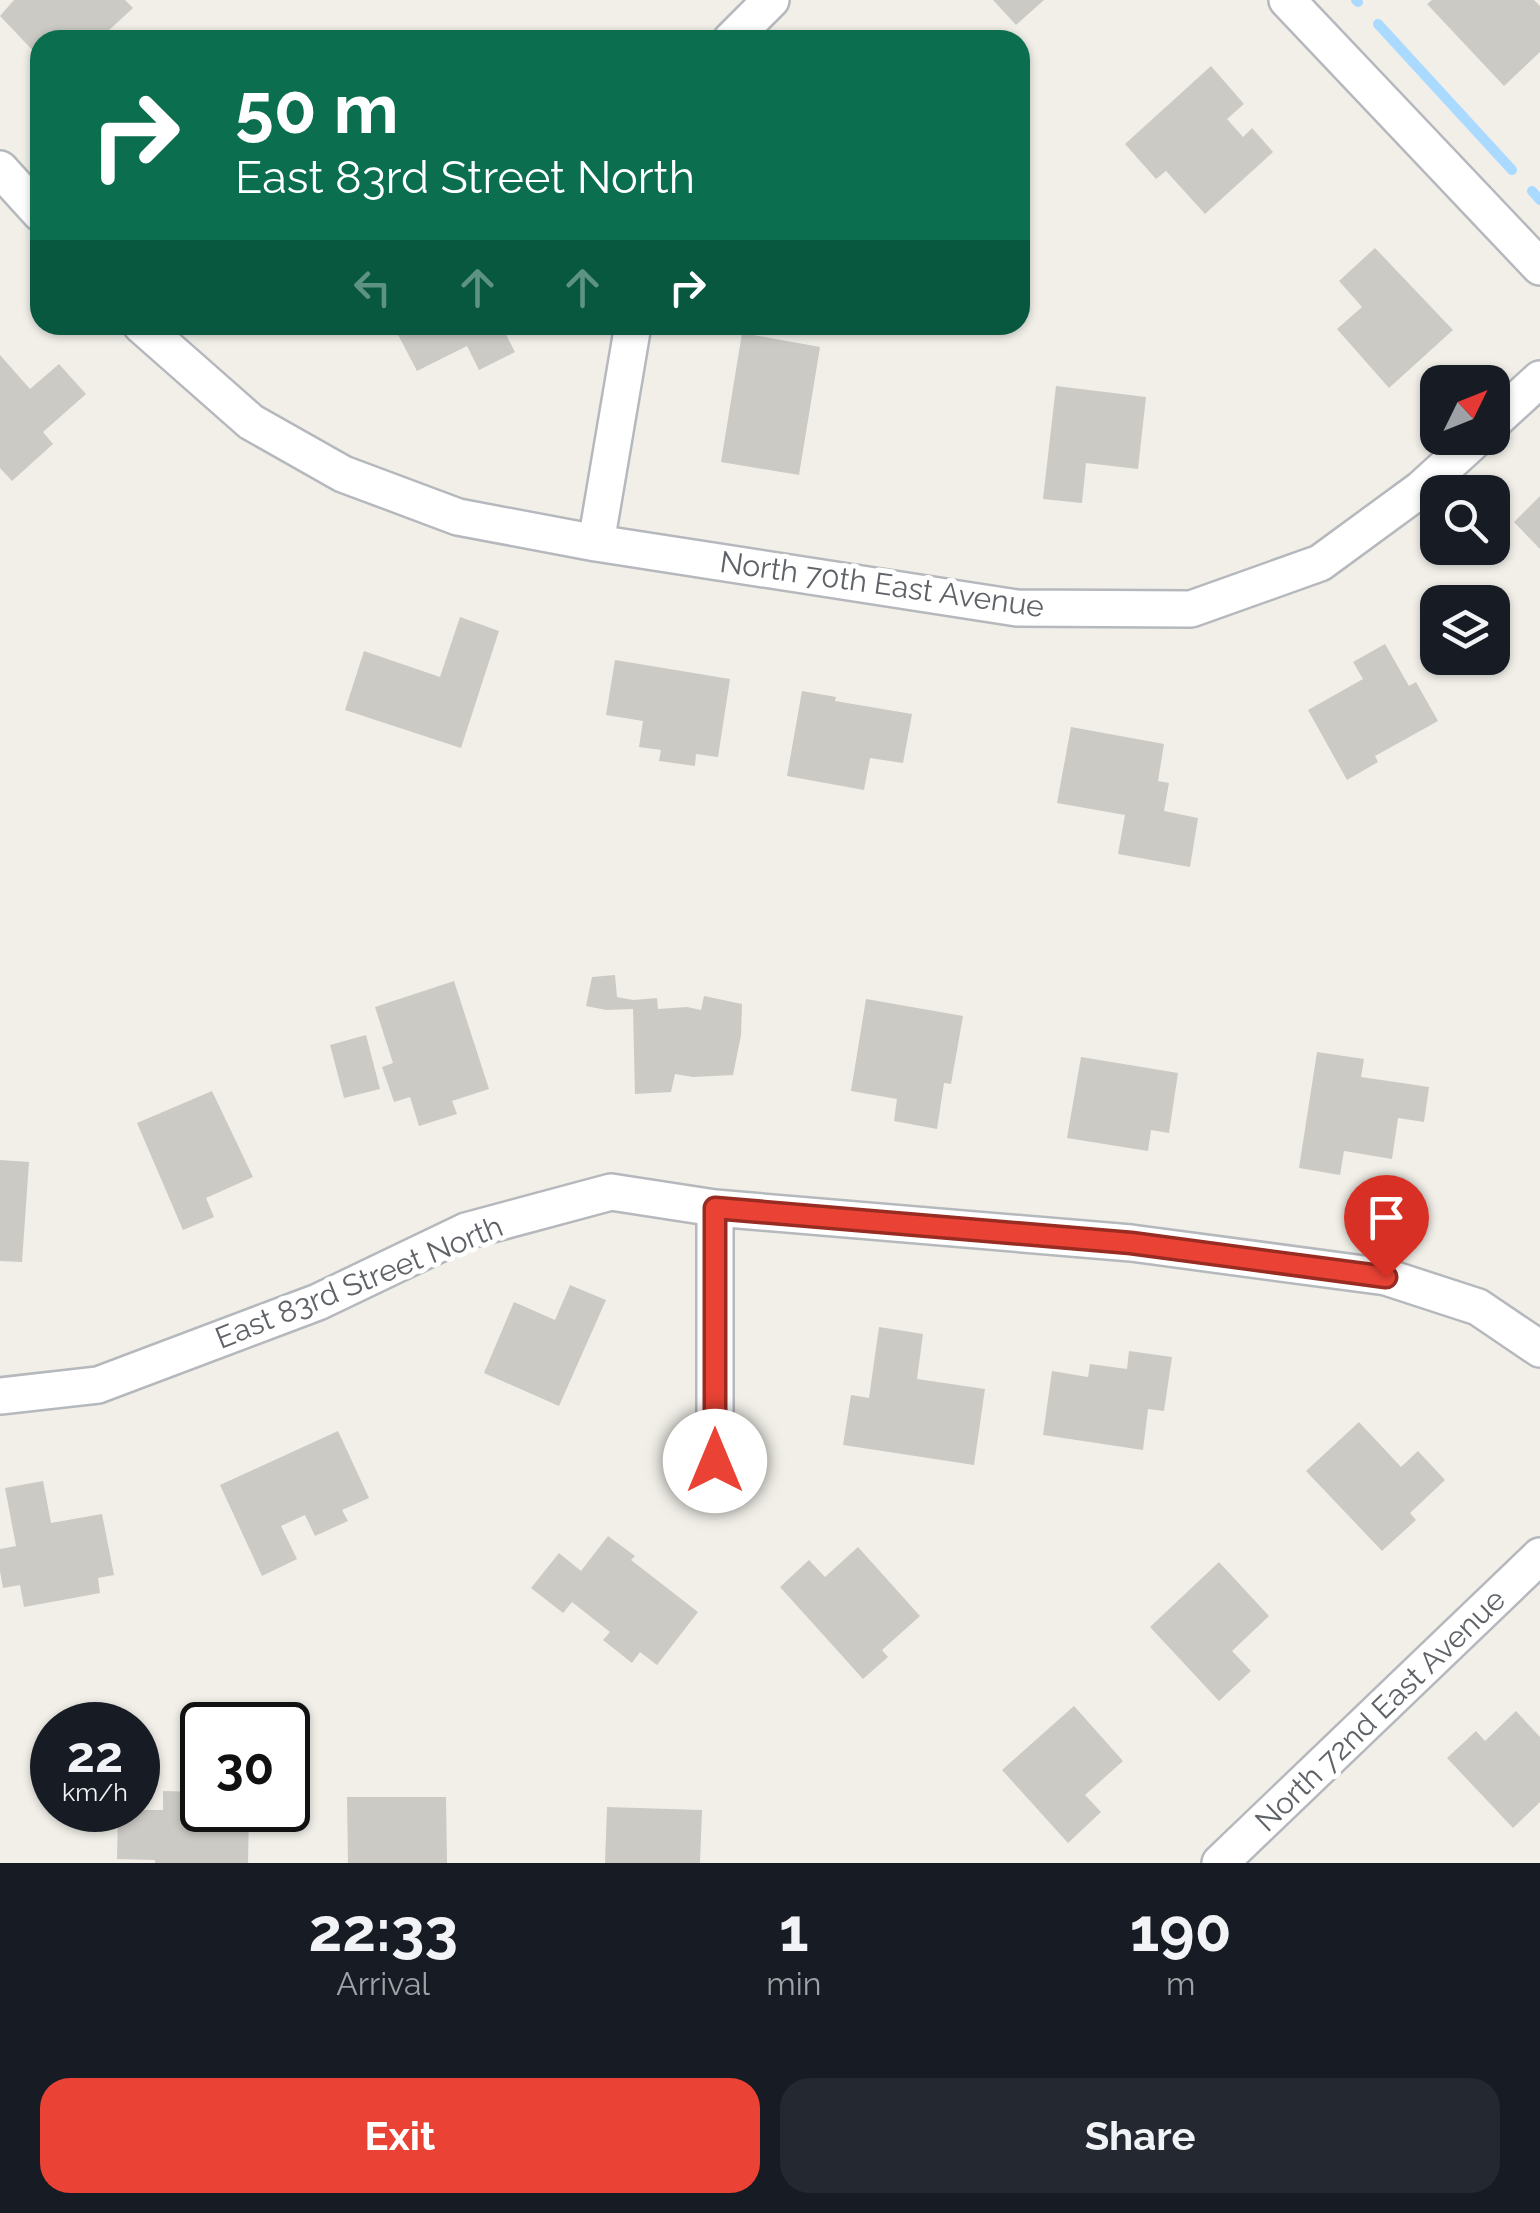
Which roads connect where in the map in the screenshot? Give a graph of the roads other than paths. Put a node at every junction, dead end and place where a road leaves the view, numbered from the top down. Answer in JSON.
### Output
{"nodes":[{"id":1,"x":772,"y":0,"type":"edge"},
{"id":2,"x":1287,"y":0,"type":"edge"},
{"id":3,"x":741,"y":30,"type":"edge"},
{"id":4,"x":0,"y":168,"type":"edge"},
{"id":5,"x":30,"y":202,"type":"edge"},
{"id":6,"x":1540,"y":267,"type":"edge"},
{"id":7,"x":152,"y":335,"type":"edge"},
{"id":8,"x":631,"y":335,"type":"edge"},
{"id":9,"x":1540,"y":380,"type":"edge"},
{"id":10,"x":1510,"y":407,"type":"edge"},
{"id":11,"x":1457,"y":455,"type":"edge"},
{"id":12,"x":596,"y":542,"type":"junction"},
{"id":13,"x":715,"y":1208,"type":"junction"},
{"id":14,"x":1540,"y":1349,"type":"edge"},
{"id":15,"x":0,"y":1396,"type":"edge"},
{"id":16,"x":715,"y":1461,"type":"dead end"},
{"id":17,"x":1540,"y":1556,"type":"edge"},
{"id":18,"x":1220,"y":1863,"type":"edge"}],
"edges":[{"from":1,"to":3,"type":"street"},
{"from":2,"to":6,"type":"street"},
{"from":4,"to":5,"type":"street"},
{"from":7,"to":12,"type":"street","name":"North 70th East Avenue"},
{"from":8,"to":12,"type":"street"},
{"from":9,"to":10,"type":"street"},
{"from":11,"to":12,"type":"street","name":"North 70th East Avenue"},
{"from":13,"to":14,"type":"street","name":"East 83rd Street North"},
{"from":13,"to":15,"type":"street","name":"East 83rd Street North"},
{"from":13,"to":16,"type":"street"},
{"from":17,"to":18,"type":"street","name":"North 72nd East Avenue"}]}
